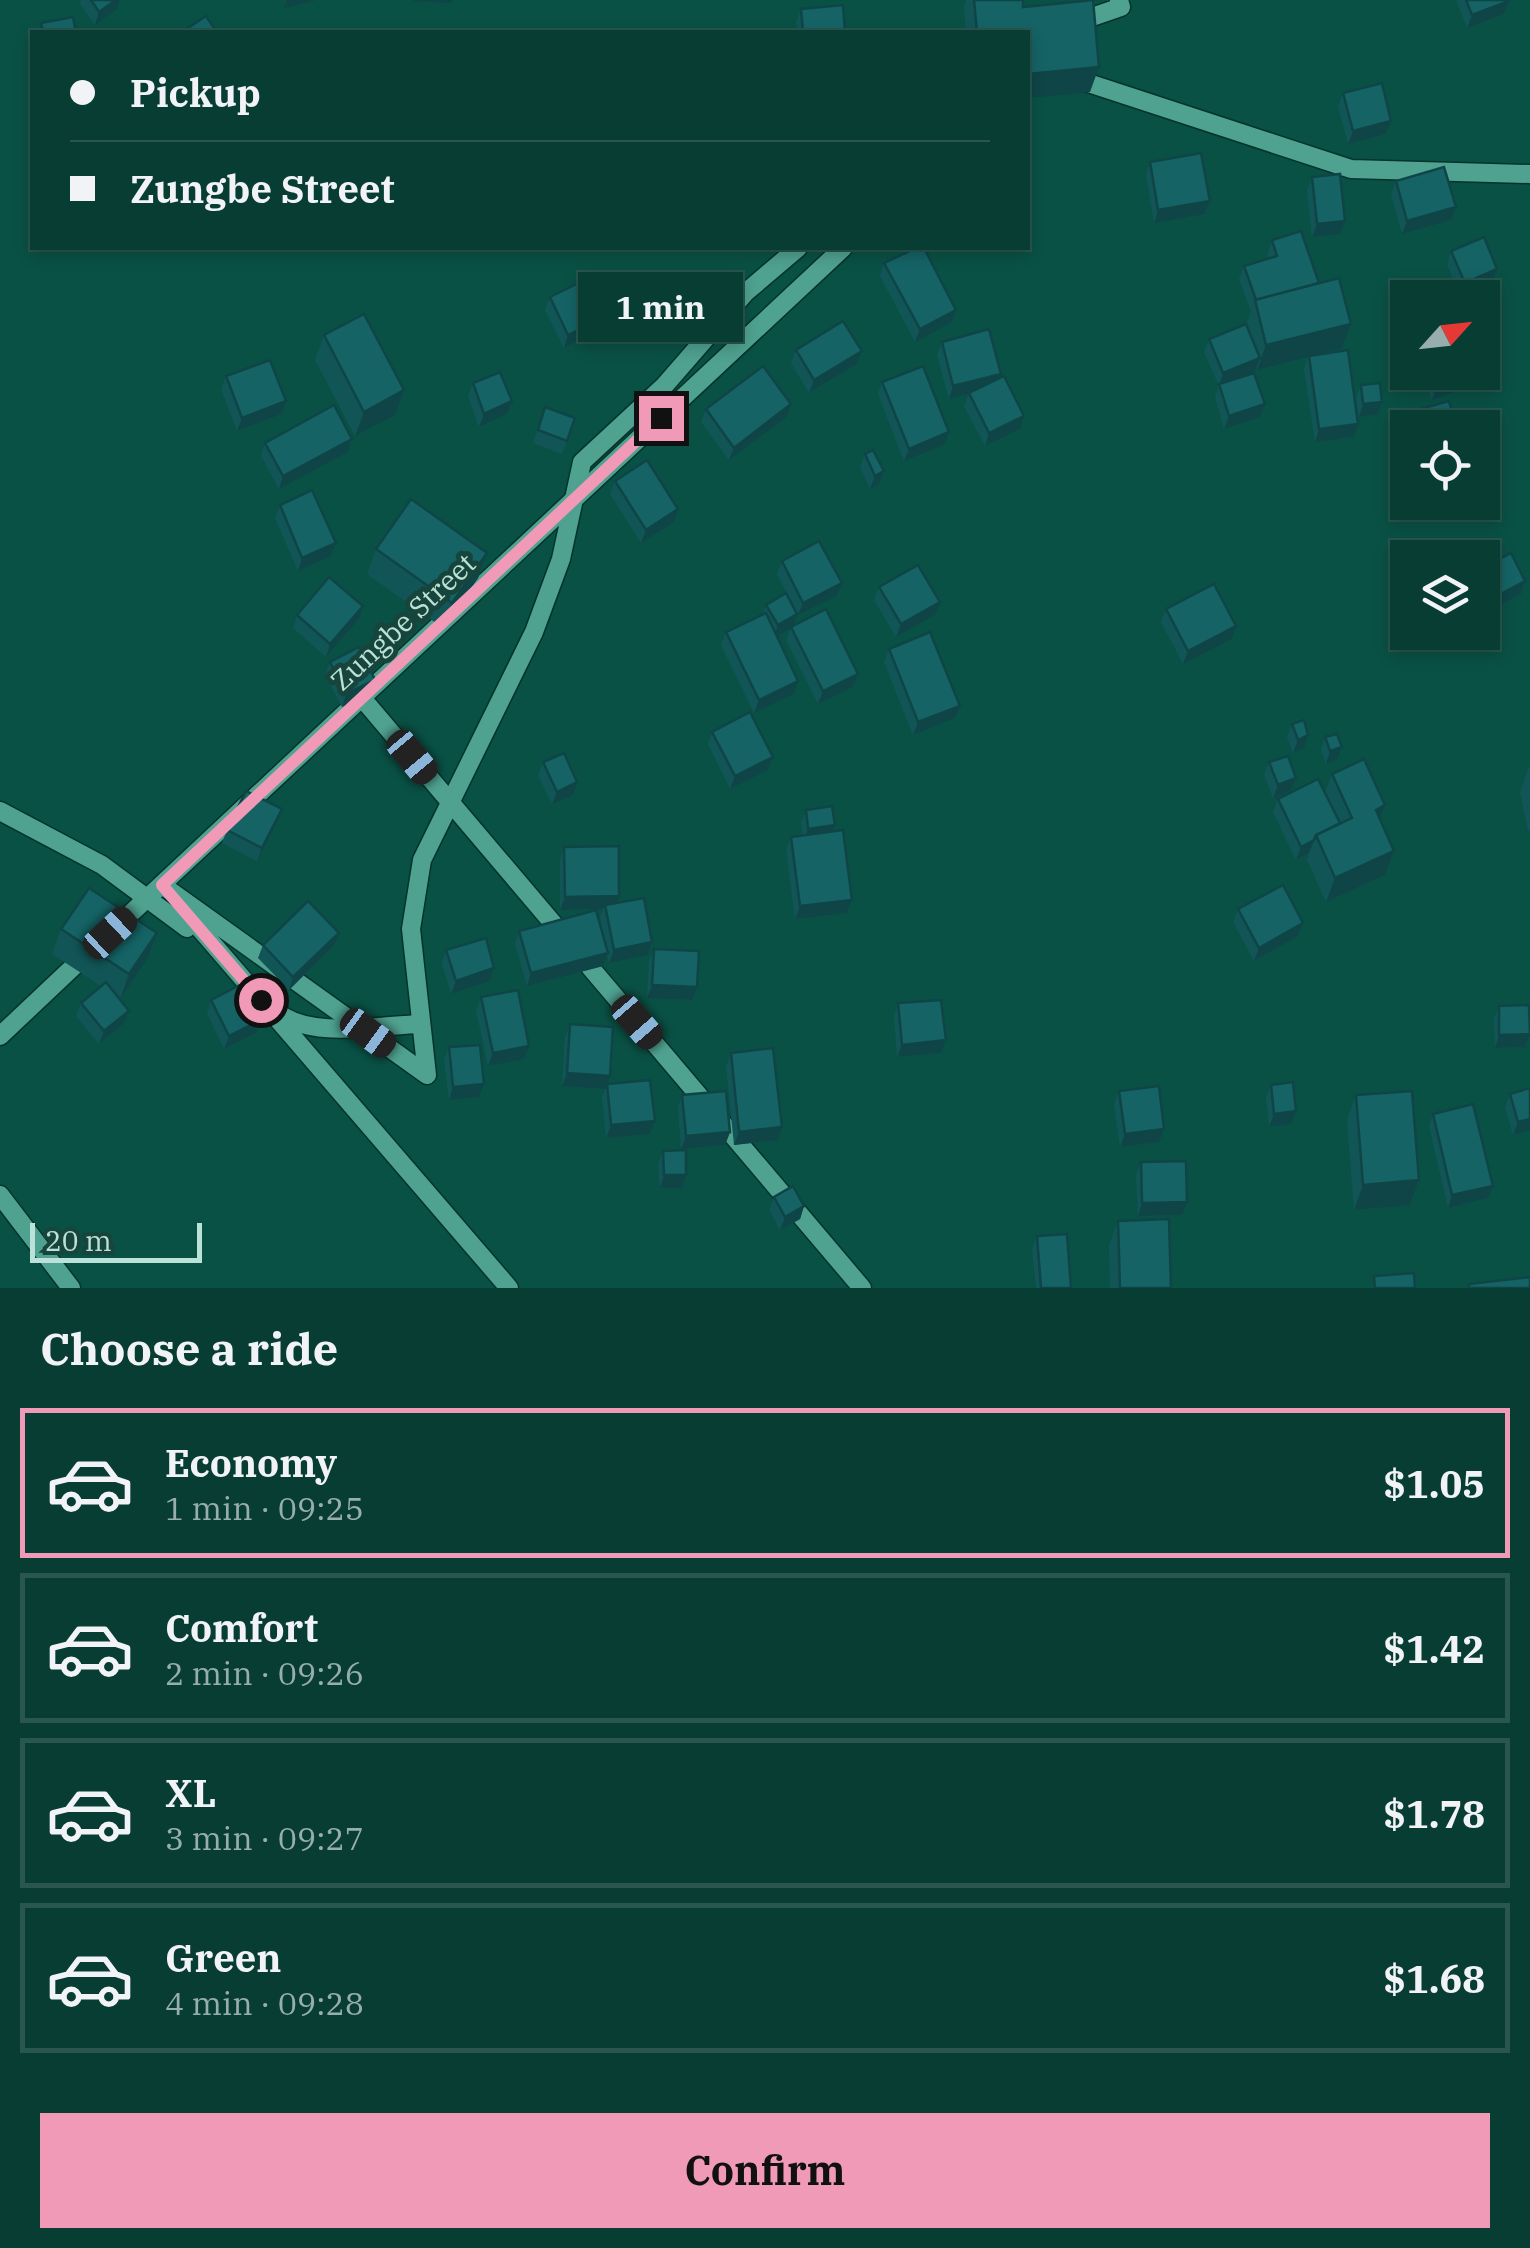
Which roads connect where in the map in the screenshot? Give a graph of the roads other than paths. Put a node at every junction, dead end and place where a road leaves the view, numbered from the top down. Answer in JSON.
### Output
{"nodes":[{"id":1,"x":1118,"y":0,"type":"edge"},
{"id":2,"x":1063,"y":42,"type":"edge"},
{"id":3,"x":1056,"y":73,"type":"edge"},
{"id":4,"x":1530,"y":174,"type":"edge"},
{"id":5,"x":796,"y":250,"type":"edge"},
{"id":6,"x":841,"y":250,"type":"edge"},
{"id":7,"x":362,"y":698,"type":"junction"},
{"id":8,"x":0,"y":811,"type":"edge"},
{"id":9,"x":162,"y":885,"type":"junction"},
{"id":10,"x":421,"y":1024,"type":"junction"},
{"id":11,"x":0,"y":1036,"type":"edge"},
{"id":12,"x":0,"y":1195,"type":"edge"},
{"id":13,"x":71,"y":1288,"type":"edge"},
{"id":14,"x":509,"y":1288,"type":"edge"},
{"id":15,"x":862,"y":1288,"type":"edge"}],
"edges":[{"from":1,"to":2,"type":"street"},
{"from":3,"to":4,"type":"street"},
{"from":5,"to":10,"type":"street"},
{"from":6,"to":7,"type":"street","name":"Zungbe Street"},
{"from":7,"to":9,"type":"street","name":"Zungbe Street"},
{"from":7,"to":15,"type":"street"},
{"from":8,"to":10,"type":"street"},
{"from":9,"to":10,"type":"street"},
{"from":9,"to":11,"type":"street","name":"Zungbe Street"},
{"from":9,"to":14,"type":"street"},
{"from":12,"to":13,"type":"street"}]}
